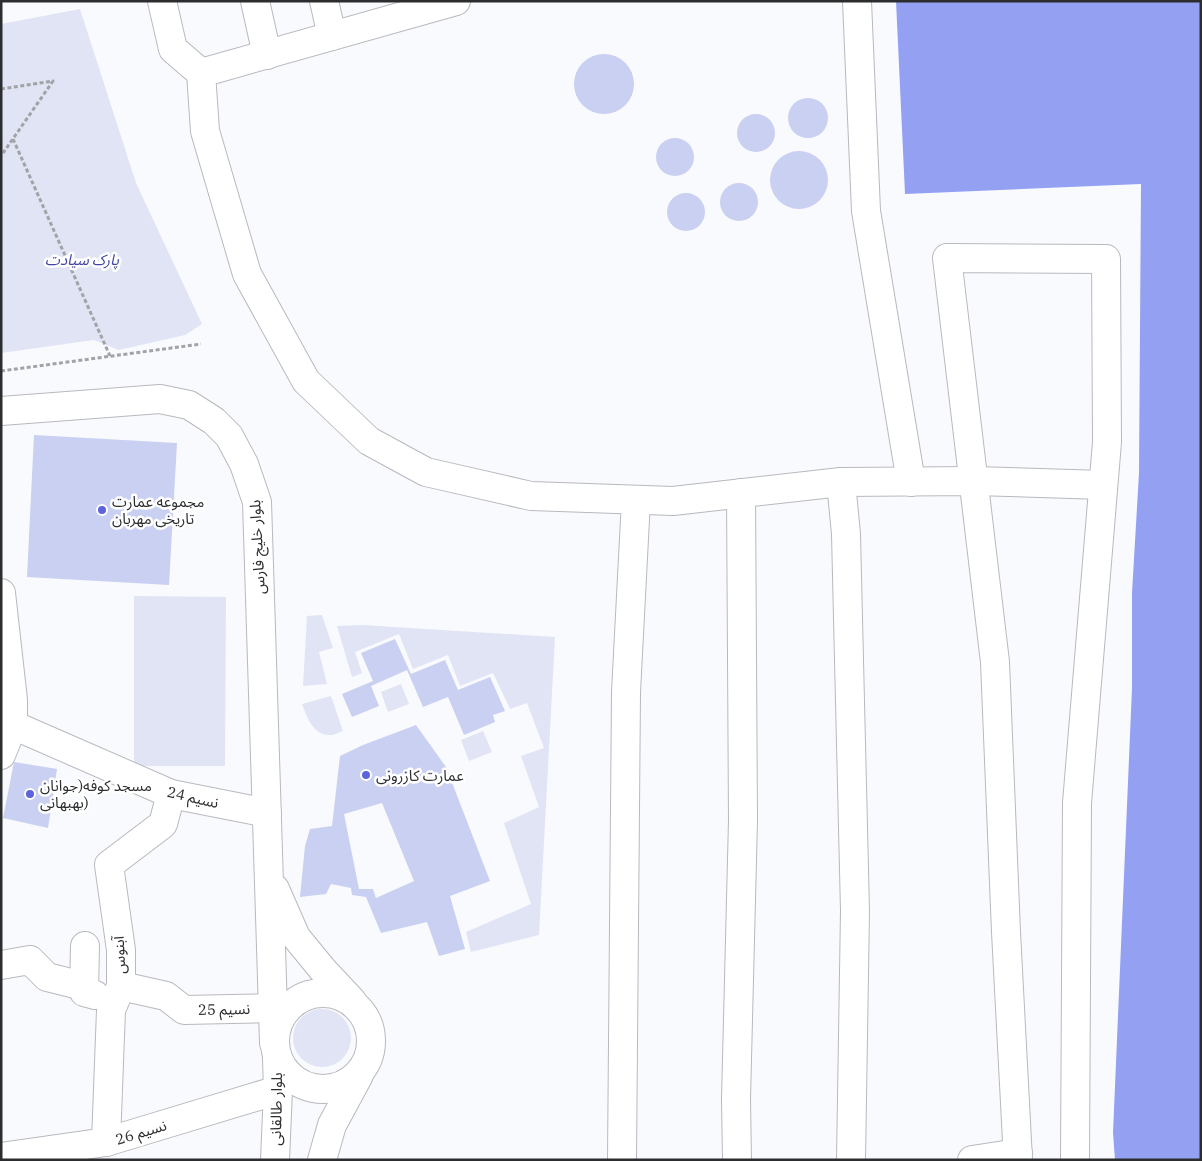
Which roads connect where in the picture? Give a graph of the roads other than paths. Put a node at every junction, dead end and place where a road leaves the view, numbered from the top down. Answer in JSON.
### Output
{"nodes":[{"id":1,"x":162,"y":1,"type":"edge"},
{"id":2,"x":255,"y":1,"type":"edge"},
{"id":3,"x":324,"y":1,"type":"edge"},
{"id":4,"x":456,"y":1,"type":"edge"},
{"id":5,"x":857,"y":1,"type":"edge"},
{"id":6,"x":410,"y":8,"type":"edge"},
{"id":7,"x":332,"y":36,"type":"junction"},
{"id":8,"x":267,"y":55,"type":"junction"},
{"id":9,"x":201,"y":73,"type":"junction"},
{"id":10,"x":1,"y":411,"type":"edge"},
{"id":11,"x":974,"y":481,"type":"junction"},
{"id":12,"x":841,"y":482,"type":"junction"},
{"id":13,"x":911,"y":482,"type":"junction"},
{"id":14,"x":1103,"y":485,"type":"junction"},
{"id":15,"x":741,"y":493,"type":"junction"},
{"id":16,"x":636,"y":500,"type":"junction"},
{"id":17,"x":1,"y":593,"type":"edge"},
{"id":18,"x":9,"y":708,"type":"edge"},
{"id":19,"x":1,"y":755,"type":"edge"},
{"id":20,"x":171,"y":794,"type":"junction"},
{"id":21,"x":266,"y":813,"type":"junction"},
{"id":22,"x":269,"y":874,"type":"junction"},
{"id":23,"x":85,"y":946,"type":"dead end"},
{"id":24,"x":1,"y":965,"type":"edge"},
{"id":25,"x":83,"y":986,"type":"junction"},
{"id":26,"x":118,"y":993,"type":"junction"},
{"id":27,"x":354,"y":1003,"type":"junction"},
{"id":28,"x":273,"y":1008,"type":"junction"},
{"id":29,"x":276,"y":1051,"type":"junction"},
{"id":30,"x":359,"y":1075,"type":"junction"},
{"id":31,"x":278,"y":1090,"type":"junction"},
{"id":32,"x":106,"y":1142,"type":"junction"},
{"id":33,"x":1018,"y":1156,"type":"edge"},
{"id":34,"x":1,"y":1157,"type":"edge"},
{"id":35,"x":275,"y":1160,"type":"edge"},
{"id":36,"x":322,"y":1160,"type":"edge"},
{"id":37,"x":622,"y":1160,"type":"edge"},
{"id":38,"x":737,"y":1160,"type":"edge"},
{"id":39,"x":851,"y":1160,"type":"edge"},
{"id":40,"x":972,"y":1160,"type":"edge"},
{"id":41,"x":1075,"y":1160,"type":"edge"}],
"edges":[{"from":1,"to":9,"type":"main road"},
{"from":2,"to":8,"type":"main road"},
{"from":3,"to":7,"type":"main road"},
{"from":4,"to":6,"type":"main road"},
{"from":5,"to":13,"type":"main road"},
{"from":6,"to":7,"type":"main road"},
{"from":7,"to":8,"type":"main road"},
{"from":8,"to":9,"type":"main road"},
{"from":9,"to":16,"type":"main road"},
{"from":10,"to":21,"type":"main road","name":"بلوار خلیج فارس"},
{"from":11,"to":13,"type":"main road"},
{"from":11,"to":14,"type":"main road"},
{"from":11,"to":14,"type":"main road"},
{"from":11,"to":33,"type":"main road"},
{"from":12,"to":13,"type":"main road"},
{"from":12,"to":15,"type":"main road"},
{"from":12,"to":39,"type":"main road"},
{"from":14,"to":41,"type":"main road"},
{"from":15,"to":16,"type":"main road"},
{"from":15,"to":38,"type":"main road"},
{"from":16,"to":37,"type":"main road"},
{"from":17,"to":18,"type":"main road"},
{"from":18,"to":19,"type":"main road"},
{"from":18,"to":20,"type":"main road","name":"نسیم 24"},
{"from":20,"to":21,"type":"main road","name":"نسیم 24"},
{"from":20,"to":26,"type":"main road","name":"آبنوس"},
{"from":21,"to":22,"type":"main road","name":"بلوار خلیج فارس"},
{"from":22,"to":27,"type":"main road"},
{"from":22,"to":28,"type":"main road","name":"بلوار خلیج فارس"},
{"from":23,"to":25,"type":"main road"},
{"from":24,"to":25,"type":"main road","name":"نسیم 25"},
{"from":25,"to":26,"type":"main road","name":"نسیم 25"},
{"from":26,"to":28,"type":"main road","name":"نسیم 25"},
{"from":26,"to":32,"type":"main road","name":"آبنوس"},
{"from":27,"to":29,"type":"main road"},
{"from":27,"to":30,"type":"main road"},
{"from":28,"to":29,"type":"main road","name":"بلوار طالقانی"},
{"from":29,"to":30,"type":"main road"},
{"from":29,"to":31,"type":"main road","name":"بلوار طالقانی"},
{"from":30,"to":36,"type":"main road"},
{"from":31,"to":32,"type":"main road","name":"نسیم 26"},
{"from":31,"to":35,"type":"main road","name":"بلوار طالقانی"},
{"from":32,"to":34,"type":"main road","name":"نسیم 26"},
{"from":33,"to":40,"type":"main road"}]}
